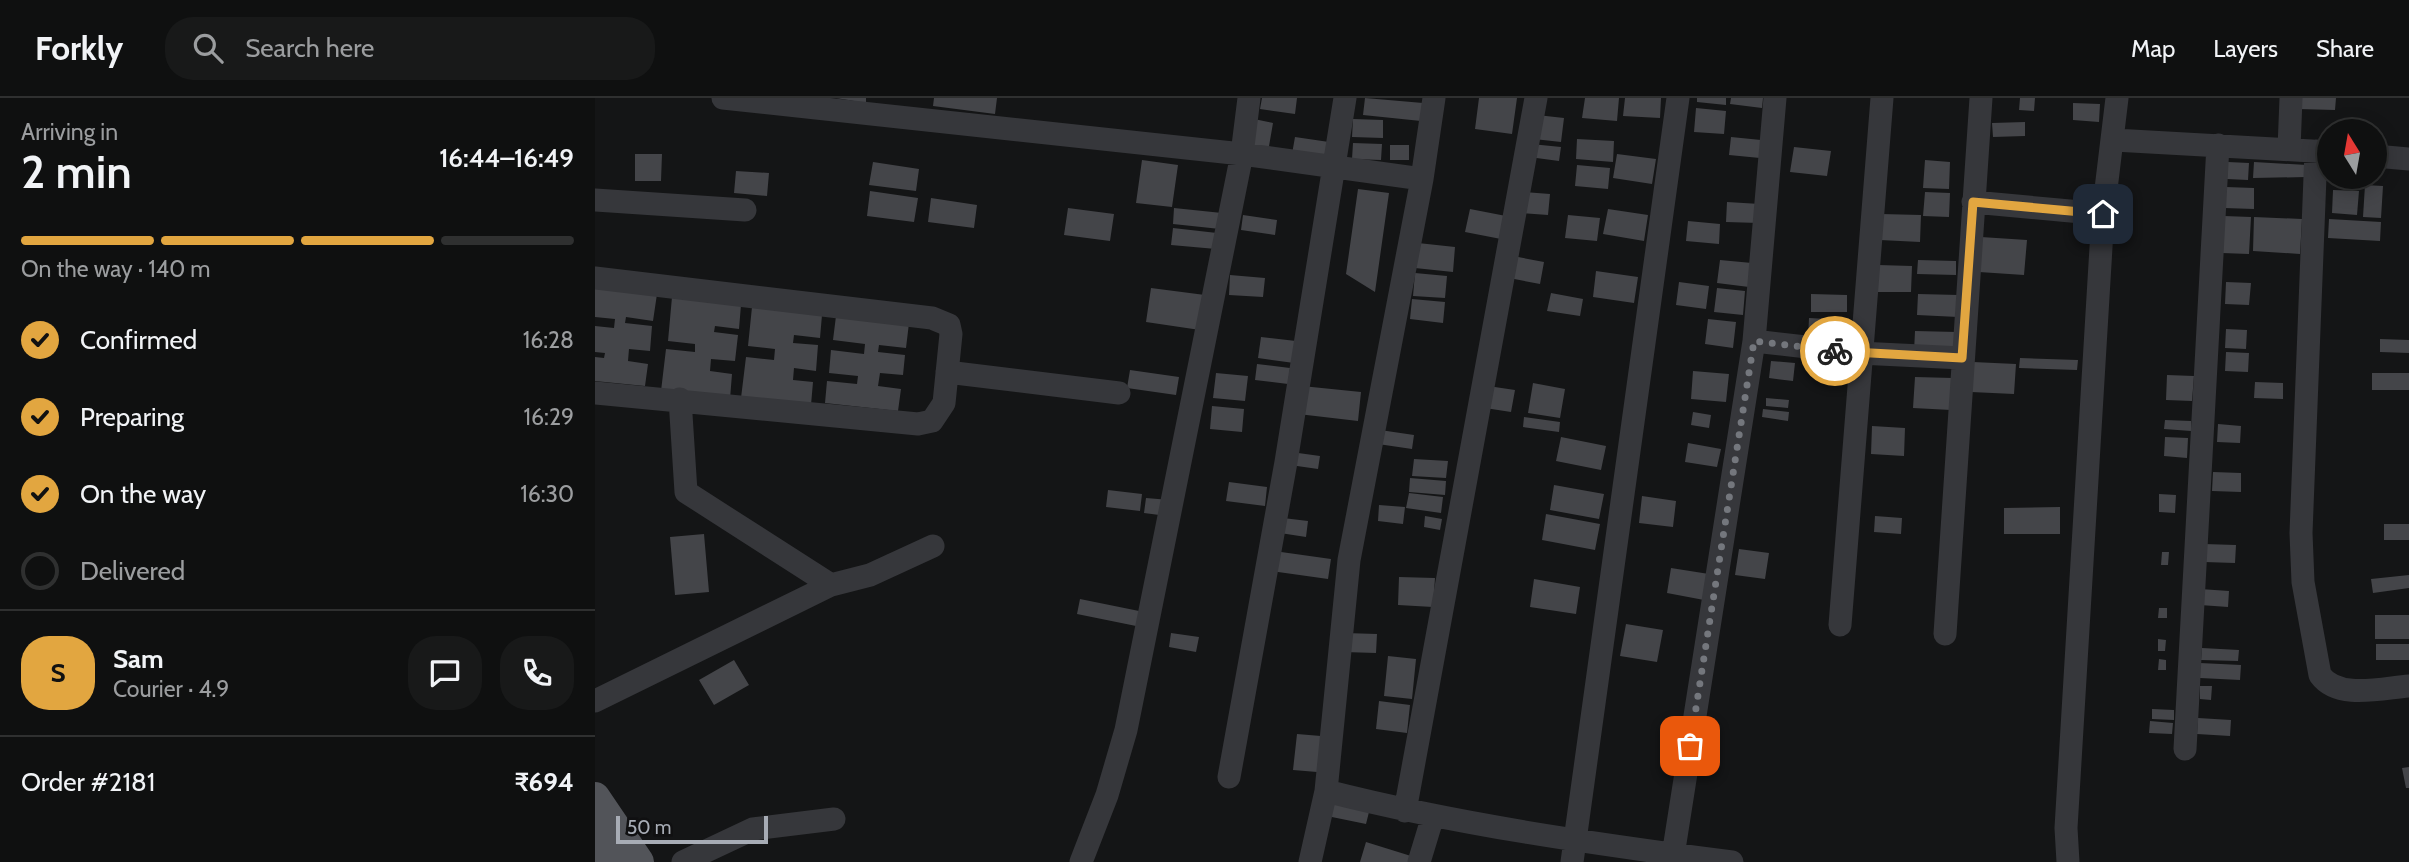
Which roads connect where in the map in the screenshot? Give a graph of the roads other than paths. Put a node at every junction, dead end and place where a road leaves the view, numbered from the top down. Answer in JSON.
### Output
{"nodes":[{"id":1,"x":723,"y":98,"type":"edge"},
{"id":2,"x":1249,"y":98,"type":"edge"},
{"id":3,"x":1345,"y":98,"type":"edge"},
{"id":4,"x":1434,"y":98,"type":"edge"},
{"id":5,"x":1536,"y":98,"type":"edge"},
{"id":6,"x":1678,"y":98,"type":"edge"},
{"id":7,"x":1775,"y":98,"type":"edge"},
{"id":8,"x":1882,"y":98,"type":"edge"},
{"id":9,"x":1981,"y":98,"type":"edge"},
{"id":10,"x":2117,"y":98,"type":"edge"},
{"id":11,"x":2291,"y":98,"type":"edge"},
{"id":12,"x":2114,"y":140,"type":"junction"},
{"id":13,"x":2218,"y":145,"type":"junction"},
{"id":14,"x":2289,"y":149,"type":"junction"},
{"id":15,"x":2317,"y":152,"type":"edge"},
{"id":16,"x":1242,"y":154,"type":"junction"},
{"id":17,"x":2387,"y":157,"type":"edge"},
{"id":18,"x":2409,"y":159,"type":"edge"},
{"id":19,"x":1335,"y":165,"type":"junction"},
{"id":20,"x":1422,"y":179,"type":"junction"},
{"id":21,"x":2320,"y":189,"type":"edge"},
{"id":22,"x":595,"y":200,"type":"edge"},
{"id":23,"x":1973,"y":202,"type":"junction"},
{"id":24,"x":745,"y":210,"type":"dead end"},
{"id":25,"x":2103,"y":214,"type":"junction"},
{"id":26,"x":595,"y":278,"type":"edge"},
{"id":27,"x":1754,"y":341,"type":"junction"},
{"id":28,"x":1859,"y":353,"type":"junction"},
{"id":29,"x":1962,"y":358,"type":"junction"},
{"id":30,"x":947,"y":372,"type":"junction"},
{"id":31,"x":595,"y":393,"type":"edge"},
{"id":32,"x":1119,"y":393,"type":"dead end"},
{"id":33,"x":680,"y":399,"type":"junction"},
{"id":34,"x":933,"y":546,"type":"dead end"},
{"id":35,"x":831,"y":584,"type":"junction"},
{"id":36,"x":1840,"y":625,"type":"dead end"},
{"id":37,"x":1945,"y":634,"type":"dead end"},
{"id":38,"x":2409,"y":686,"type":"edge"},
{"id":39,"x":595,"y":701,"type":"edge"},
{"id":40,"x":2185,"y":749,"type":"dead end"},
{"id":41,"x":1229,"y":777,"type":"dead end"},
{"id":42,"x":1326,"y":791,"type":"junction"},
{"id":43,"x":595,"y":797,"type":"edge"},
{"id":44,"x":1405,"y":811,"type":"junction"},
{"id":45,"x":1433,"y":816,"type":"junction"},
{"id":46,"x":834,"y":819,"type":"dead end"},
{"id":47,"x":595,"y":838,"type":"edge"},
{"id":48,"x":1574,"y":851,"type":"edge"},
{"id":49,"x":1672,"y":858,"type":"edge"},
{"id":50,"x":611,"y":862,"type":"edge"},
{"id":51,"x":639,"y":862,"type":"edge"},
{"id":52,"x":683,"y":862,"type":"edge"},
{"id":53,"x":1081,"y":862,"type":"edge"},
{"id":54,"x":1310,"y":862,"type":"edge"},
{"id":55,"x":1419,"y":862,"type":"edge"},
{"id":56,"x":1732,"y":862,"type":"edge"},
{"id":57,"x":2068,"y":862,"type":"edge"}],
"edges":[{"from":1,"to":16,"type":"street"},
{"from":2,"to":16,"type":"street"},
{"from":3,"to":19,"type":"street"},
{"from":4,"to":20,"type":"street"},
{"from":5,"to":44,"type":"street"},
{"from":6,"to":48,"type":"street"},
{"from":7,"to":27,"type":"street"},
{"from":8,"to":28,"type":"street"},
{"from":9,"to":23,"type":"street"},
{"from":10,"to":12,"type":"street"},
{"from":11,"to":14,"type":"street"},
{"from":12,"to":13,"type":"street"},
{"from":12,"to":25,"type":"street"},
{"from":13,"to":14,"type":"street"},
{"from":13,"to":40,"type":"street"},
{"from":14,"to":15,"type":"street"},
{"from":16,"to":19,"type":"street"},
{"from":16,"to":53,"type":"street"},
{"from":17,"to":18,"type":"street"},
{"from":19,"to":20,"type":"street"},
{"from":19,"to":41,"type":"street"},
{"from":20,"to":42,"type":"street"},
{"from":21,"to":38,"type":"street"},
{"from":22,"to":24,"type":"street"},
{"from":23,"to":25,"type":"street"},
{"from":23,"to":29,"type":"street"},
{"from":25,"to":57,"type":"street"},
{"from":26,"to":30,"type":"street"},
{"from":27,"to":28,"type":"street"},
{"from":27,"to":49,"type":"street"},
{"from":28,"to":29,"type":"street"},
{"from":28,"to":36,"type":"street"},
{"from":29,"to":37,"type":"street"},
{"from":30,"to":32,"type":"street"},
{"from":30,"to":33,"type":"street"},
{"from":31,"to":33,"type":"street"},
{"from":33,"to":35,"type":"street"},
{"from":34,"to":35,"type":"street"},
{"from":35,"to":39,"type":"street"},
{"from":42,"to":44,"type":"street"},
{"from":42,"to":54,"type":"street"},
{"from":43,"to":51,"type":"main road"},
{"from":44,"to":45,"type":"street"},
{"from":45,"to":48,"type":"street"},
{"from":45,"to":55,"type":"street"},
{"from":46,"to":52,"type":"street"},
{"from":47,"to":50,"type":"main road"},
{"from":48,"to":49,"type":"street"},
{"from":49,"to":56,"type":"street"}]}
